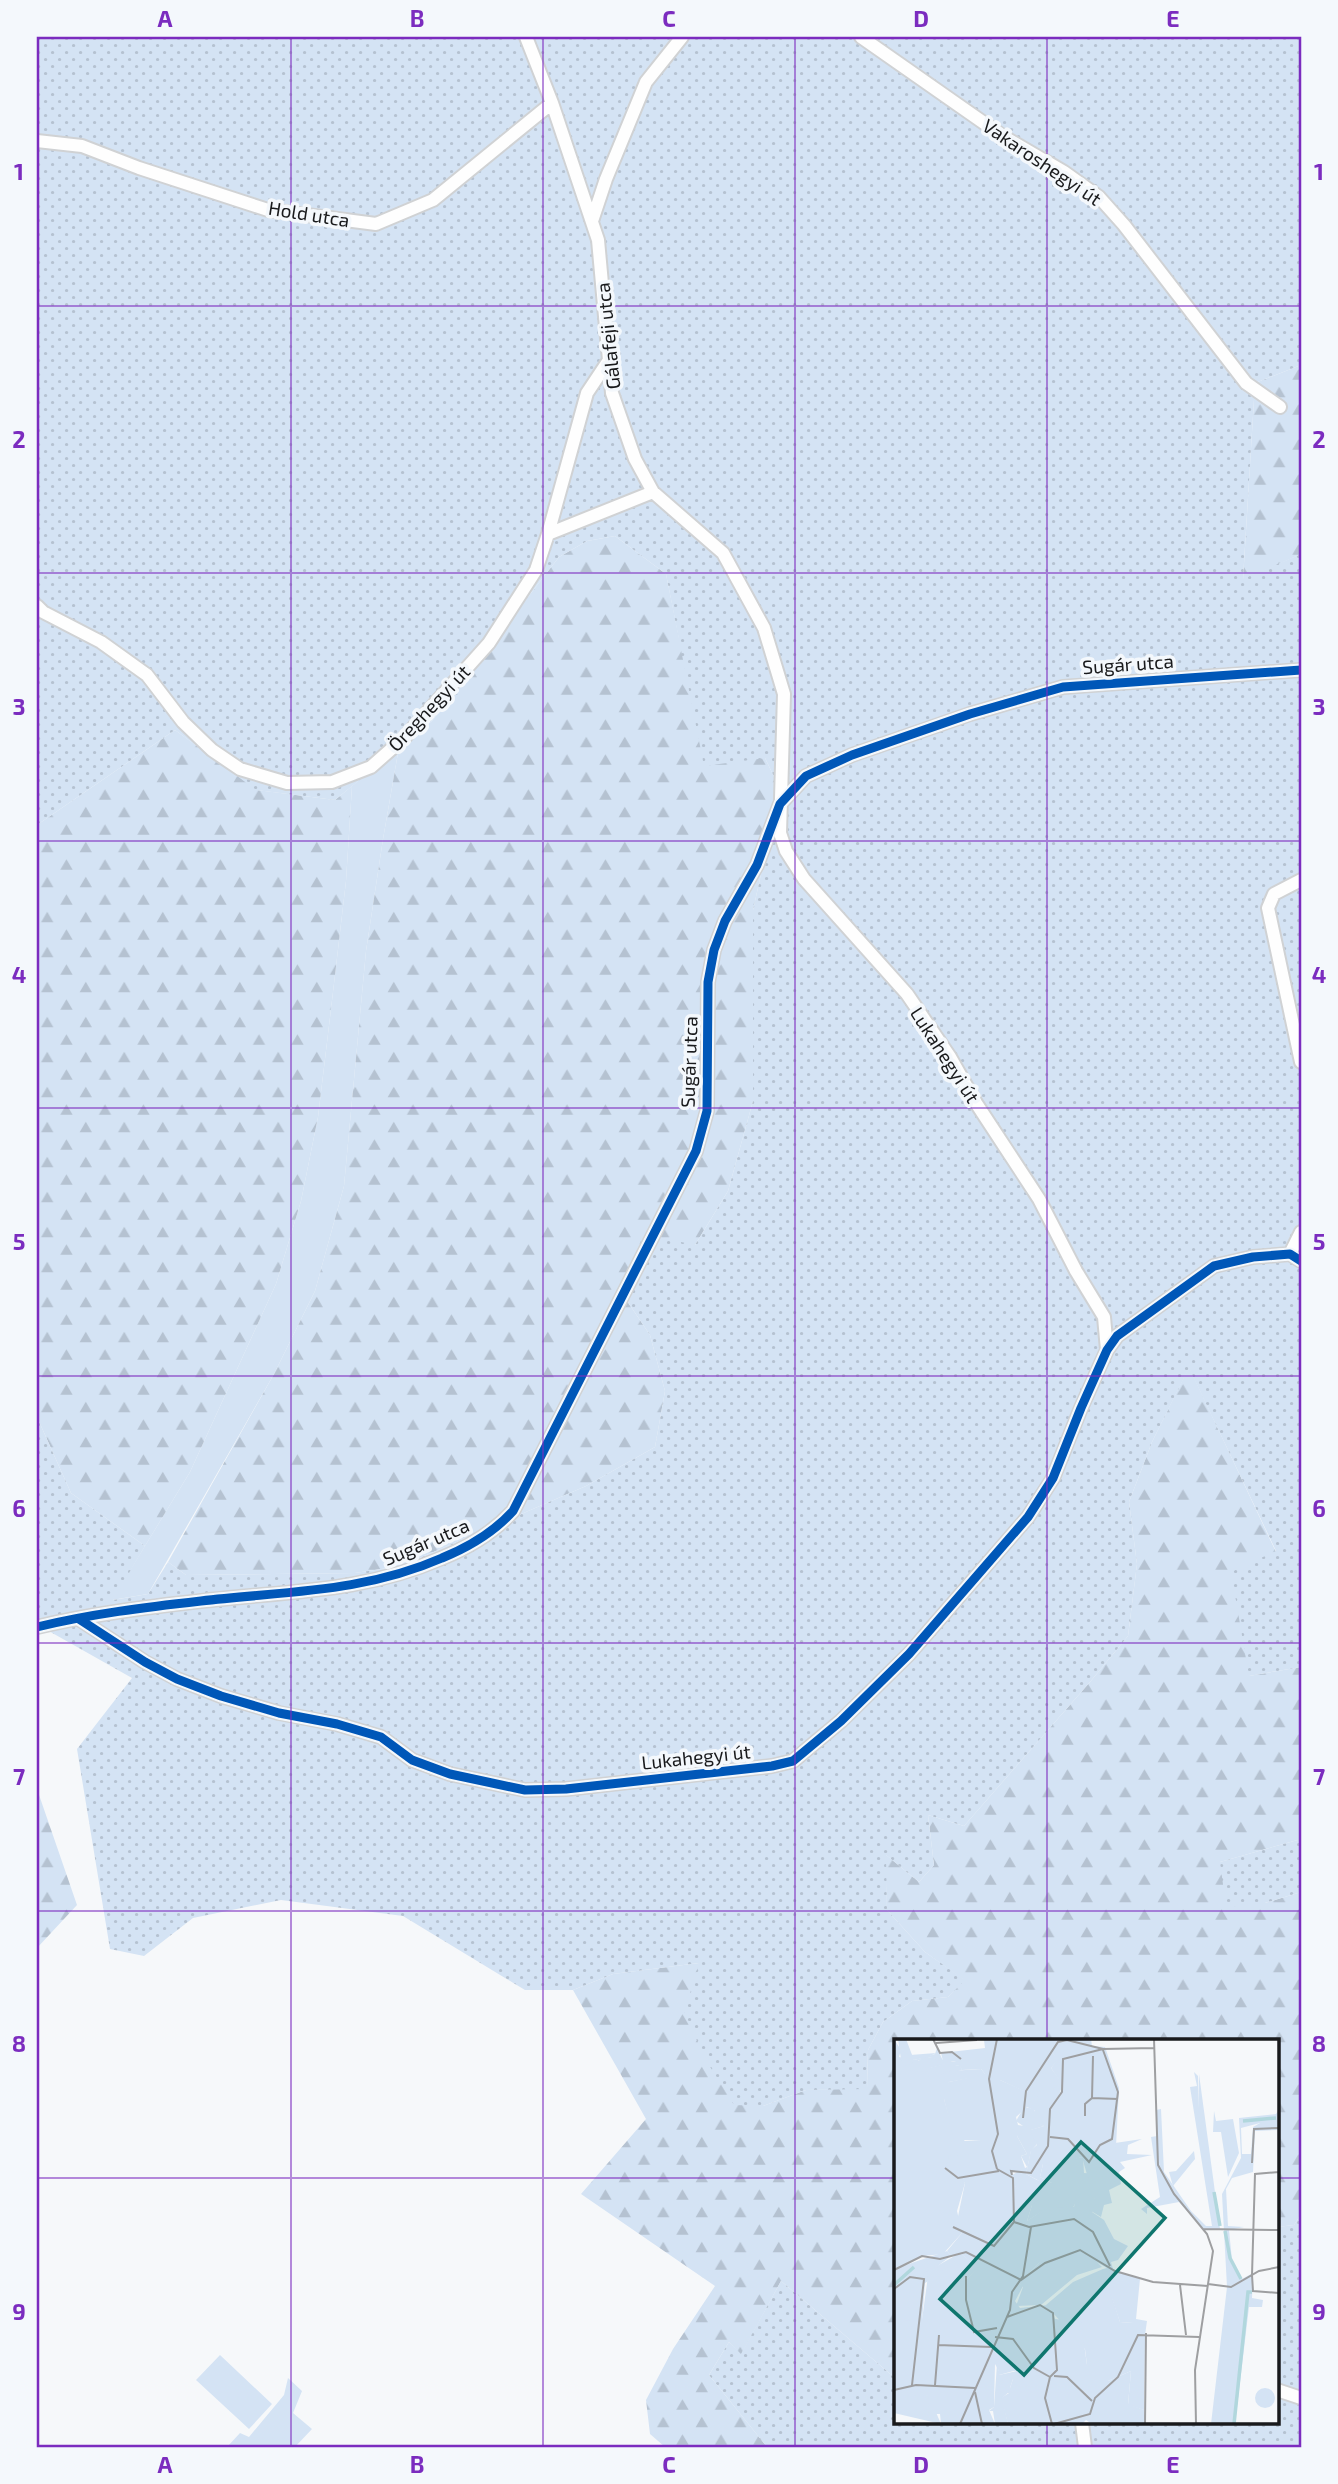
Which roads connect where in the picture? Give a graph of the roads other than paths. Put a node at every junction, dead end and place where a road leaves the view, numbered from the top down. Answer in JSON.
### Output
{"nodes":[{"id":1,"x":526,"y":37,"type":"edge"},
{"id":2,"x":682,"y":37,"type":"edge"},
{"id":3,"x":861,"y":37,"type":"edge"},
{"id":4,"x":552,"y":103,"type":"junction"},
{"id":5,"x":37,"y":141,"type":"edge"},
{"id":6,"x":592,"y":221,"type":"junction"},
{"id":7,"x":609,"y":360,"type":"junction"},
{"id":8,"x":1280,"y":407,"type":"dead end"},
{"id":9,"x":653,"y":492,"type":"junction"},
{"id":10,"x":548,"y":534,"type":"junction"},
{"id":11,"x":37,"y":606,"type":"edge"},
{"id":12,"x":1301,"y":670,"type":"edge"},
{"id":13,"x":780,"y":804,"type":"junction"},
{"id":14,"x":1301,"y":880,"type":"edge"},
{"id":15,"x":1301,"y":1062,"type":"edge"},
{"id":16,"x":1301,"y":1232,"type":"edge"},
{"id":17,"x":1296,"y":1257,"type":"edge"},
{"id":18,"x":1104,"y":1317,"type":"junction"},
{"id":19,"x":1132,"y":1324,"type":"junction"},
{"id":20,"x":1107,"y":1350,"type":"junction"},
{"id":21,"x":79,"y":1619,"type":"junction"},
{"id":22,"x":37,"y":1627,"type":"edge"},
{"id":23,"x":1278,"y":2390,"type":"edge"},
{"id":24,"x":1301,"y":2398,"type":"edge"},
{"id":25,"x":1082,"y":2424,"type":"edge"},
{"id":26,"x":1085,"y":2447,"type":"edge"}],
"edges":[{"from":1,"to":4,"type":"street","name":"Gálafeji utca"},
{"from":2,"to":6,"type":"street"},
{"from":3,"to":8,"type":"street","name":"Vakaroshegyi út"},
{"from":4,"to":5,"type":"street","name":"Hold utca"},
{"from":4,"to":6,"type":"street","name":"Gálafeji utca"},
{"from":6,"to":7,"type":"street","name":"Gálafeji utca"},
{"from":7,"to":9,"type":"street","name":"Gálafeji utca"},
{"from":7,"to":10,"type":"street","name":"Öreghegyi út"},
{"from":9,"to":10,"type":"street"},
{"from":9,"to":13,"type":"street","name":"Gálafeji utca"},
{"from":10,"to":11,"type":"street","name":"Öreghegyi út"},
{"from":12,"to":13,"type":"street","name":"Sugár utca"},
{"from":13,"to":18,"type":"street","name":"Lukahegyi út"},
{"from":13,"to":21,"type":"street","name":"Sugár utca"},
{"from":14,"to":15,"type":"street"},
{"from":16,"to":17,"type":"street"},
{"from":17,"to":19,"type":"street","name":"Lukahegyi út"},
{"from":18,"to":19,"type":"street"},
{"from":18,"to":20,"type":"street"},
{"from":19,"to":20,"type":"street","name":"Lukahegyi út"},
{"from":20,"to":21,"type":"street","name":"Lukahegyi út"},
{"from":21,"to":22,"type":"street","name":"Sugár utca"},
{"from":23,"to":24,"type":"street"},
{"from":25,"to":26,"type":"street"}]}
